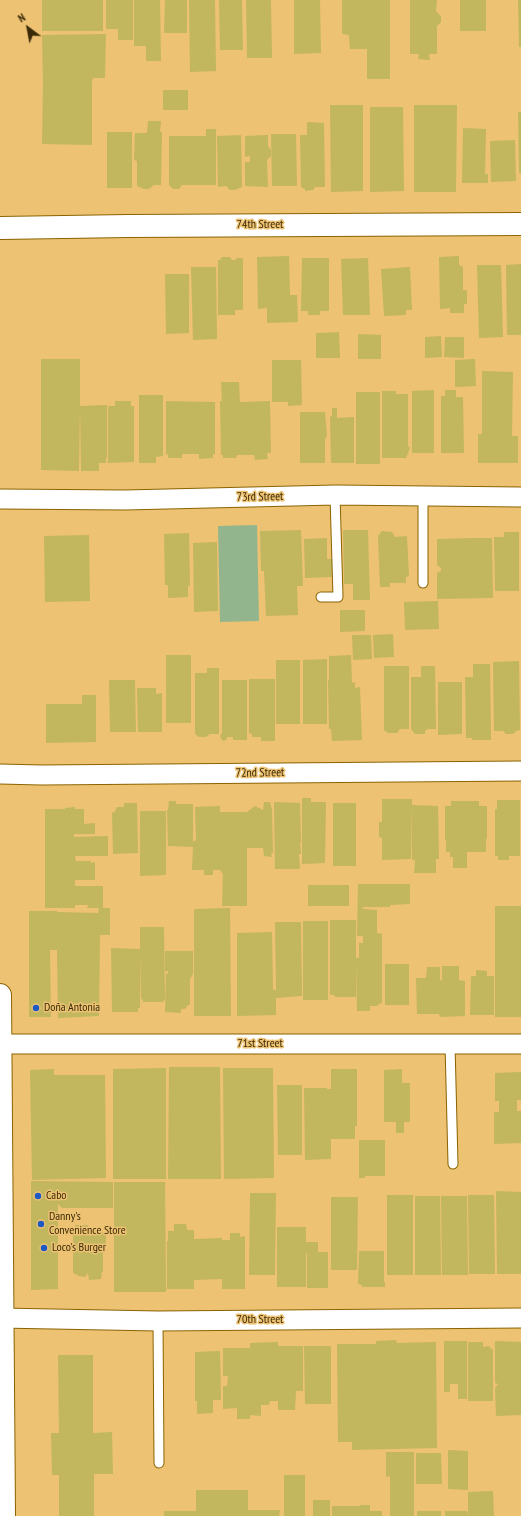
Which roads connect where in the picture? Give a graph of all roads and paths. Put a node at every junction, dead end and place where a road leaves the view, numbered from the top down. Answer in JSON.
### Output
{"nodes":[{"id":1,"x":521,"y":224,"type":"edge"},
{"id":2,"x":0,"y":228,"type":"edge"},
{"id":3,"x":335,"y":495,"type":"junction"},
{"id":4,"x":423,"y":496,"type":"junction"},
{"id":5,"x":521,"y":497,"type":"edge"},
{"id":6,"x":0,"y":499,"type":"edge"},
{"id":7,"x":423,"y":583,"type":"dead end"},
{"id":8,"x":321,"y":597,"type":"dead end"},
{"id":9,"x":521,"y":771,"type":"edge"},
{"id":10,"x":0,"y":774,"type":"edge"},
{"id":11,"x":0,"y":995,"type":"edge"},
{"id":12,"x":0,"y":1044,"type":"edge"},
{"id":13,"x":450,"y":1044,"type":"junction"},
{"id":14,"x":521,"y":1044,"type":"edge"},
{"id":15,"x":453,"y":1164,"type":"dead end"},
{"id":16,"x":1,"y":1318,"type":"edge"},
{"id":17,"x":521,"y":1318,"type":"edge"},
{"id":18,"x":158,"y":1321,"type":"junction"},
{"id":19,"x":159,"y":1463,"type":"dead end"},
{"id":20,"x":4,"y":1516,"type":"edge"}],
"edges":[{"from":1,"to":2,"type":"street","name":"74th Street"},
{"from":3,"to":4,"type":"street","name":"73rd Street"},
{"from":3,"to":6,"type":"street","name":"73rd Street"},
{"from":3,"to":8,"type":"lane"},
{"from":4,"to":5,"type":"street","name":"73rd Street"},
{"from":4,"to":7,"type":"lane"},
{"from":9,"to":10,"type":"street","name":"72nd Street"},
{"from":11,"to":12,"type":"street"},
{"from":12,"to":13,"type":"street","name":"71st Street"},
{"from":12,"to":16,"type":"street"},
{"from":13,"to":14,"type":"street","name":"71st Street"},
{"from":13,"to":15,"type":"lane"},
{"from":16,"to":18,"type":"street","name":"70th Street"},
{"from":16,"to":20,"type":"street"},
{"from":17,"to":18,"type":"street","name":"70th Street"},
{"from":18,"to":19,"type":"lane"}]}
